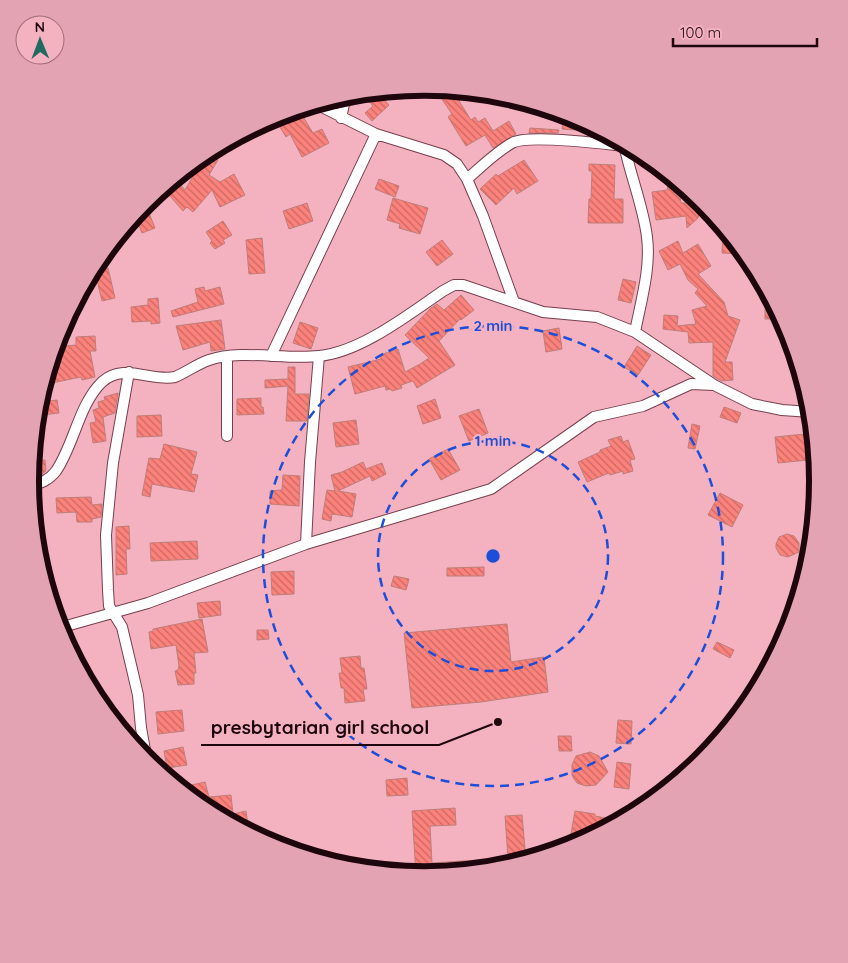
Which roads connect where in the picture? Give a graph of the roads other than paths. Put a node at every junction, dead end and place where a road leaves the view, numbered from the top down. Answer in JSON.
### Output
{"nodes":[{"id":1,"x":344,"y":105,"type":"edge"},
{"id":2,"x":325,"y":109,"type":"edge"},
{"id":3,"x":341,"y":118,"type":"junction"},
{"id":4,"x":376,"y":134,"type":"junction"},
{"id":5,"x":609,"y":144,"type":"edge"},
{"id":6,"x":628,"y":155,"type":"edge"},
{"id":7,"x":467,"y":179,"type":"junction"},
{"id":8,"x":514,"y":302,"type":"junction"},
{"id":9,"x":635,"y":332,"type":"junction"},
{"id":10,"x":227,"y":356,"type":"junction"},
{"id":11,"x":270,"y":356,"type":"junction"},
{"id":12,"x":319,"y":356,"type":"junction"},
{"id":13,"x":129,"y":372,"type":"junction"},
{"id":14,"x":714,"y":385,"type":"junction"},
{"id":15,"x":803,"y":411,"type":"edge"},
{"id":16,"x":227,"y":436,"type":"dead end"},
{"id":17,"x":39,"y":483,"type":"edge"},
{"id":18,"x":306,"y":544,"type":"junction"},
{"id":19,"x":113,"y":613,"type":"junction"},
{"id":20,"x":67,"y":626,"type":"edge"},
{"id":21,"x":139,"y":741,"type":"edge"}],
"edges":[{"from":1,"to":3,"type":"street"},
{"from":2,"to":3,"type":"street"},
{"from":3,"to":4,"type":"street"},
{"from":4,"to":7,"type":"street"},
{"from":4,"to":11,"type":"street"},
{"from":5,"to":7,"type":"street"},
{"from":6,"to":9,"type":"street"},
{"from":7,"to":8,"type":"street"},
{"from":8,"to":9,"type":"street"},
{"from":8,"to":12,"type":"street"},
{"from":9,"to":14,"type":"street"},
{"from":10,"to":11,"type":"street"},
{"from":10,"to":13,"type":"street"},
{"from":10,"to":16,"type":"street"},
{"from":11,"to":12,"type":"street"},
{"from":12,"to":18,"type":"street"},
{"from":13,"to":17,"type":"street"},
{"from":13,"to":19,"type":"street"},
{"from":14,"to":15,"type":"street"},
{"from":14,"to":18,"type":"street"},
{"from":18,"to":19,"type":"street"},
{"from":19,"to":20,"type":"street"},
{"from":19,"to":21,"type":"street"}]}
